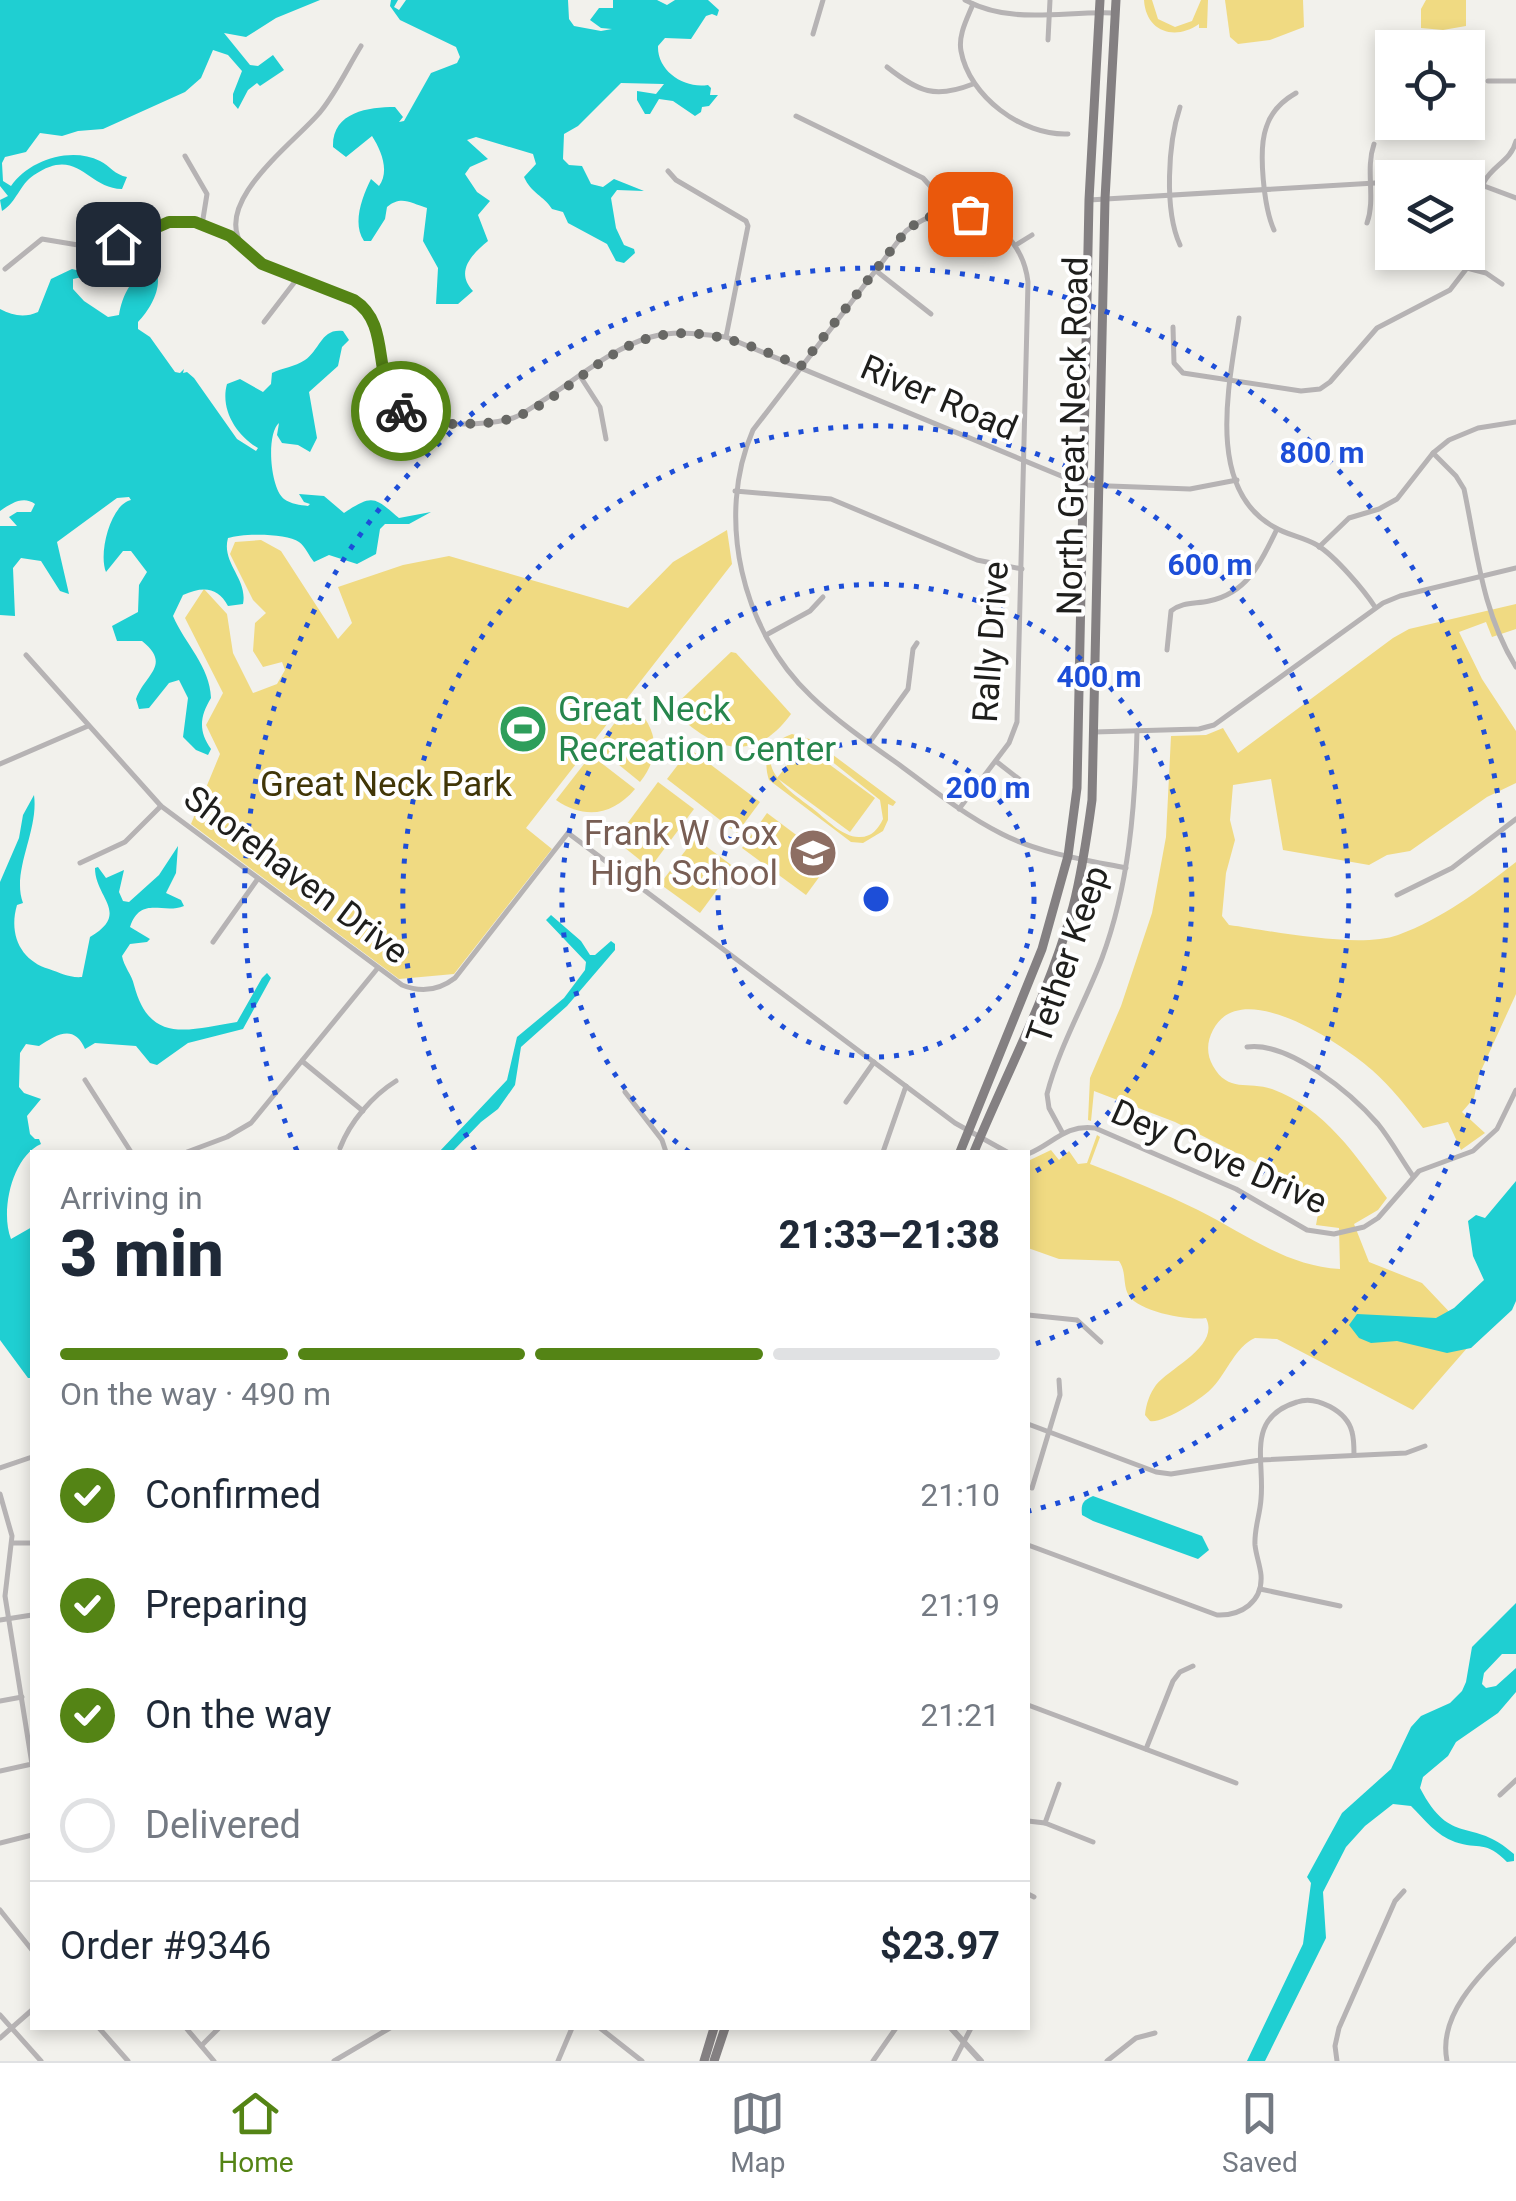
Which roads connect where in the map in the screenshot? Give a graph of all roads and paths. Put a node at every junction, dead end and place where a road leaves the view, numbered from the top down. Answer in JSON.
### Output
{"nodes":[{"id":1,"x":823,"y":0,"type":"edge"},
{"id":2,"x":964,"y":0,"type":"edge"},
{"id":3,"x":1050,"y":0,"type":"edge"},
{"id":4,"x":1100,"y":0,"type":"edge"},
{"id":5,"x":1116,"y":0,"type":"edge"},
{"id":6,"x":972,"y":4,"type":"junction"},
{"id":7,"x":1100,"y":12,"type":"junction"},
{"id":8,"x":1115,"y":12,"type":"junction"},
{"id":9,"x":1050,"y":13,"type":"junction"},
{"id":10,"x":812,"y":34,"type":"dead end"},
{"id":11,"x":1048,"y":40,"type":"dead end"},
{"id":12,"x":362,"y":46,"type":"dead end"},
{"id":13,"x":887,"y":67,"type":"dead end"},
{"id":14,"x":1488,"y":81,"type":"dead end"},
{"id":15,"x":1516,"y":81,"type":"edge"},
{"id":16,"x":973,"y":84,"type":"junction"},
{"id":17,"x":1296,"y":93,"type":"dead end"},
{"id":18,"x":1180,"y":107,"type":"dead end"},
{"id":19,"x":796,"y":116,"type":"dead end"},
{"id":20,"x":1068,"y":134,"type":"dead end"},
{"id":21,"x":1516,"y":141,"type":"edge"},
{"id":22,"x":1374,"y":144,"type":"dead end"},
{"id":23,"x":185,"y":156,"type":"dead end"},
{"id":24,"x":668,"y":171,"type":"dead end"},
{"id":25,"x":1485,"y":182,"type":"edge"},
{"id":26,"x":1370,"y":184,"type":"junction"},
{"id":27,"x":1375,"y":184,"type":"edge"},
{"id":28,"x":1485,"y":184,"type":"edge"},
{"id":29,"x":1266,"y":190,"type":"junction"},
{"id":30,"x":1170,"y":196,"type":"junction"},
{"id":31,"x":1516,"y":198,"type":"edge"},
{"id":32,"x":1105,"y":199,"type":"junction"},
{"id":33,"x":1090,"y":200,"type":"junction"},
{"id":34,"x":941,"y":214,"type":"junction"},
{"id":35,"x":1367,"y":223,"type":"dead end"},
{"id":36,"x":202,"y":225,"type":"junction"},
{"id":37,"x":1274,"y":230,"type":"dead end"},
{"id":38,"x":1032,"y":236,"type":"dead end"},
{"id":39,"x":240,"y":244,"type":"junction"},
{"id":40,"x":1016,"y":245,"type":"junction"},
{"id":41,"x":1180,"y":245,"type":"dead end"},
{"id":42,"x":5,"y":269,"type":"dead end"},
{"id":43,"x":875,"y":270,"type":"junction"},
{"id":44,"x":1465,"y":270,"type":"edge"},
{"id":45,"x":1475,"y":270,"type":"edge"},
{"id":46,"x":297,"y":279,"type":"junction"},
{"id":47,"x":1502,"y":284,"type":"dead end"},
{"id":48,"x":931,"y":314,"type":"dead end"},
{"id":49,"x":1239,"y":318,"type":"dead end"},
{"id":50,"x":264,"y":322,"type":"dead end"},
{"id":51,"x":1174,"y":327,"type":"dead end"},
{"id":52,"x":726,"y":337,"type":"junction"},
{"id":53,"x":801,"y":366,"type":"junction"},
{"id":54,"x":580,"y":376,"type":"junction"},
{"id":55,"x":1230,"y":378,"type":"junction"},
{"id":56,"x":1516,"y":422,"type":"edge"},
{"id":57,"x":606,"y":440,"type":"dead end"},
{"id":58,"x":1433,"y":453,"type":"junction"},
{"id":59,"x":1024,"y":462,"type":"junction"},
{"id":60,"x":1237,"y":480,"type":"junction"},
{"id":61,"x":1083,"y":485,"type":"junction"},
{"id":62,"x":1099,"y":487,"type":"junction"},
{"id":63,"x":735,"y":491,"type":"junction"},
{"id":64,"x":1277,"y":529,"type":"junction"},
{"id":65,"x":1319,"y":547,"type":"junction"},
{"id":66,"x":1022,"y":568,"type":"junction"},
{"id":67,"x":1516,"y":568,"type":"edge"},
{"id":68,"x":1480,"y":577,"type":"junction"},
{"id":69,"x":823,"y":597,"type":"dead end"},
{"id":70,"x":1376,"y":608,"type":"junction"},
{"id":71,"x":766,"y":635,"type":"junction"},
{"id":72,"x":917,"y":643,"type":"dead end"},
{"id":73,"x":1167,"y":650,"type":"dead end"},
{"id":74,"x":26,"y":655,"type":"dead end"},
{"id":75,"x":1516,"y":666,"type":"edge"},
{"id":76,"x":88,"y":726,"type":"junction"},
{"id":77,"x":1137,"y":731,"type":"junction"},
{"id":78,"x":1094,"y":732,"type":"junction"},
{"id":79,"x":869,"y":743,"type":"junction"},
{"id":80,"x":997,"y":762,"type":"junction"},
{"id":81,"x":0,"y":764,"type":"edge"},
{"id":82,"x":1024,"y":783,"type":"dead end"},
{"id":83,"x":160,"y":806,"type":"junction"},
{"id":84,"x":960,"y":809,"type":"junction"},
{"id":85,"x":1516,"y":819,"type":"edge"},
{"id":86,"x":1068,"y":856,"type":"junction"},
{"id":87,"x":1084,"y":859,"type":"junction"},
{"id":88,"x":80,"y":864,"type":"dead end"},
{"id":89,"x":1126,"y":868,"type":"junction"},
{"id":90,"x":257,"y":880,"type":"junction"},
{"id":91,"x":1397,"y":895,"type":"dead end"},
{"id":92,"x":213,"y":942,"type":"dead end"},
{"id":93,"x":378,"y":969,"type":"junction"},
{"id":94,"x":1248,"y":1047,"type":"dead end"},
{"id":95,"x":302,"y":1061,"type":"junction"},
{"id":96,"x":874,"y":1062,"type":"junction"},
{"id":97,"x":85,"y":1080,"type":"dead end"},
{"id":98,"x":396,"y":1082,"type":"dead end"},
{"id":99,"x":906,"y":1086,"type":"junction"},
{"id":100,"x":1516,"y":1090,"type":"edge"},
{"id":101,"x":624,"y":1092,"type":"dead end"},
{"id":102,"x":846,"y":1102,"type":"dead end"},
{"id":103,"x":363,"y":1112,"type":"junction"},
{"id":104,"x":969,"y":1132,"type":"junction"},
{"id":105,"x":1062,"y":1132,"type":"junction"},
{"id":106,"x":980,"y":1140,"type":"junction"},
{"id":107,"x":340,"y":1148,"type":"dead end"},
{"id":108,"x":129,"y":1150,"type":"edge"},
{"id":109,"x":192,"y":1150,"type":"edge"},
{"id":110,"x":665,"y":1150,"type":"edge"},
{"id":111,"x":884,"y":1150,"type":"edge"},
{"id":112,"x":961,"y":1150,"type":"edge"},
{"id":113,"x":975,"y":1150,"type":"edge"},
{"id":114,"x":1002,"y":1150,"type":"edge"},
{"id":115,"x":1030,"y":1153,"type":"edge"},
{"id":116,"x":1413,"y":1176,"type":"junction"},
{"id":117,"x":1030,"y":1315,"type":"edge"},
{"id":118,"x":1101,"y":1342,"type":"dead end"},
{"id":119,"x":1059,"y":1380,"type":"dead end"},
{"id":120,"x":1030,"y":1425,"type":"edge"},
{"id":121,"x":1049,"y":1432,"type":"junction"},
{"id":122,"x":1424,"y":1446,"type":"dead end"},
{"id":123,"x":1354,"y":1455,"type":"junction"},
{"id":124,"x":30,"y":1458,"type":"edge"},
{"id":125,"x":1260,"y":1460,"type":"junction"},
{"id":126,"x":0,"y":1468,"type":"edge"},
{"id":127,"x":1032,"y":1488,"type":"dead end"},
{"id":128,"x":0,"y":1494,"type":"edge"},
{"id":129,"x":1,"y":1503,"type":"edge"},
{"id":130,"x":13,"y":1543,"type":"junction"},
{"id":131,"x":30,"y":1543,"type":"edge"},
{"id":132,"x":1030,"y":1546,"type":"edge"},
{"id":133,"x":1260,"y":1589,"type":"junction"},
{"id":134,"x":1340,"y":1606,"type":"dead end"},
{"id":135,"x":30,"y":1615,"type":"edge"},
{"id":136,"x":9,"y":1618,"type":"junction"},
{"id":137,"x":0,"y":1620,"type":"edge"},
{"id":138,"x":1193,"y":1666,"type":"dead end"},
{"id":139,"x":22,"y":1698,"type":"junction"},
{"id":140,"x":0,"y":1701,"type":"edge"},
{"id":141,"x":1030,"y":1706,"type":"edge"},
{"id":142,"x":30,"y":1726,"type":"edge"},
{"id":143,"x":1146,"y":1749,"type":"junction"},
{"id":144,"x":30,"y":1764,"type":"edge"},
{"id":145,"x":0,"y":1771,"type":"edge"},
{"id":146,"x":1516,"y":1780,"type":"edge"},
{"id":147,"x":1059,"y":1784,"type":"dead end"},
{"id":148,"x":1236,"y":1784,"type":"dead end"},
{"id":149,"x":1500,"y":1795,"type":"dead end"},
{"id":150,"x":1030,"y":1821,"type":"edge"},
{"id":151,"x":1045,"y":1823,"type":"junction"},
{"id":152,"x":30,"y":1836,"type":"edge"},
{"id":153,"x":1093,"y":1842,"type":"dead end"},
{"id":154,"x":0,"y":1843,"type":"edge"},
{"id":155,"x":1404,"y":1891,"type":"dead end"},
{"id":156,"x":0,"y":1910,"type":"edge"},
{"id":157,"x":1516,"y":1938,"type":"edge"},
{"id":158,"x":30,"y":1948,"type":"edge"},
{"id":159,"x":30,"y":2012,"type":"edge"},
{"id":160,"x":0,"y":2014,"type":"edge"},
{"id":161,"x":12,"y":2028,"type":"junction"},
{"id":162,"x":101,"y":2030,"type":"edge"},
{"id":163,"x":188,"y":2030,"type":"edge"},
{"id":164,"x":217,"y":2030,"type":"edge"},
{"id":165,"x":387,"y":2030,"type":"edge"},
{"id":166,"x":571,"y":2030,"type":"edge"},
{"id":167,"x":603,"y":2030,"type":"edge"},
{"id":168,"x":713,"y":2030,"type":"edge"},
{"id":169,"x":724,"y":2030,"type":"edge"},
{"id":170,"x":895,"y":2030,"type":"edge"},
{"id":171,"x":953,"y":2030,"type":"edge"},
{"id":172,"x":970,"y":2030,"type":"edge"},
{"id":173,"x":1155,"y":2033,"type":"dead end"},
{"id":174,"x":0,"y":2038,"type":"edge"},
{"id":175,"x":964,"y":2040,"type":"junction"},
{"id":176,"x":202,"y":2045,"type":"junction"},
{"id":177,"x":41,"y":2061,"type":"edge"},
{"id":178,"x":128,"y":2061,"type":"edge"},
{"id":179,"x":214,"y":2061,"type":"edge"},
{"id":180,"x":334,"y":2061,"type":"edge"},
{"id":181,"x":558,"y":2061,"type":"edge"},
{"id":182,"x":642,"y":2061,"type":"edge"},
{"id":183,"x":704,"y":2061,"type":"edge"},
{"id":184,"x":714,"y":2061,"type":"edge"},
{"id":185,"x":873,"y":2061,"type":"edge"},
{"id":186,"x":954,"y":2061,"type":"edge"},
{"id":187,"x":981,"y":2061,"type":"edge"},
{"id":188,"x":1108,"y":2061,"type":"edge"},
{"id":189,"x":1338,"y":2061,"type":"edge"},
{"id":190,"x":1447,"y":2061,"type":"edge"}],
"edges":[{"from":1,"to":10,"type":"street"},
{"from":2,"to":6,"type":"street"},
{"from":3,"to":9,"type":"street"},
{"from":4,"to":7,"type":"main road","name":"North Great Neck Road"},
{"from":5,"to":8,"type":"main road","name":"North Great Neck Road"},
{"from":6,"to":9,"type":"street"},
{"from":6,"to":16,"type":"street"},
{"from":7,"to":8,"type":"street"},
{"from":7,"to":9,"type":"street"},
{"from":7,"to":33,"type":"main road","name":"North Great Neck Road"},
{"from":8,"to":32,"type":"main road","name":"North Great Neck Road"},
{"from":9,"to":11,"type":"street"},
{"from":12,"to":39,"type":"street"},
{"from":13,"to":16,"type":"street"},
{"from":14,"to":15,"type":"street"},
{"from":16,"to":20,"type":"street"},
{"from":17,"to":29,"type":"street"},
{"from":18,"to":30,"type":"street"},
{"from":19,"to":34,"type":"street"},
{"from":21,"to":25,"type":"street"},
{"from":22,"to":26,"type":"street"},
{"from":23,"to":36,"type":"street"},
{"from":24,"to":52,"type":"street"},
{"from":26,"to":27,"type":"street"},
{"from":26,"to":29,"type":"street"},
{"from":26,"to":35,"type":"street"},
{"from":28,"to":31,"type":"street"},
{"from":29,"to":30,"type":"street"},
{"from":29,"to":37,"type":"street"},
{"from":30,"to":32,"type":"street"},
{"from":30,"to":41,"type":"street"},
{"from":32,"to":33,"type":"street"},
{"from":32,"to":62,"type":"main road","name":"North Great Neck Road"},
{"from":33,"to":61,"type":"main road","name":"North Great Neck Road"},
{"from":34,"to":40,"type":"street"},
{"from":34,"to":43,"type":"street"},
{"from":36,"to":39,"type":"street","name":"River Road"},
{"from":36,"to":42,"type":"street"},
{"from":38,"to":40,"type":"street"},
{"from":39,"to":46,"type":"street","name":"River Road"},
{"from":40,"to":59,"type":"street","name":"Rally Drive"},
{"from":43,"to":48,"type":"street"},
{"from":43,"to":53,"type":"street"},
{"from":44,"to":55,"type":"street"},
{"from":45,"to":47,"type":"street"},
{"from":46,"to":50,"type":"street"},
{"from":46,"to":54,"type":"street","name":"River Road"},
{"from":49,"to":55,"type":"street"},
{"from":51,"to":55,"type":"street"},
{"from":52,"to":53,"type":"street","name":"River Road"},
{"from":52,"to":54,"type":"street","name":"River Road"},
{"from":53,"to":59,"type":"street","name":"River Road"},
{"from":53,"to":63,"type":"street"},
{"from":54,"to":57,"type":"street"},
{"from":55,"to":60,"type":"street"},
{"from":56,"to":58,"type":"street"},
{"from":58,"to":65,"type":"street"},
{"from":58,"to":68,"type":"street"},
{"from":59,"to":61,"type":"street","name":"River Road"},
{"from":59,"to":66,"type":"street","name":"Rally Drive"},
{"from":60,"to":62,"type":"street","name":"River Road"},
{"from":60,"to":64,"type":"street"},
{"from":61,"to":62,"type":"street","name":"River Road"},
{"from":61,"to":86,"type":"main road","name":"North Great Neck Road"},
{"from":62,"to":78,"type":"main road","name":"North Great Neck Road"},
{"from":63,"to":66,"type":"street"},
{"from":63,"to":71,"type":"street"},
{"from":64,"to":65,"type":"street"},
{"from":64,"to":73,"type":"street"},
{"from":65,"to":70,"type":"street"},
{"from":66,"to":80,"type":"street","name":"Rally Drive"},
{"from":67,"to":68,"type":"street"},
{"from":68,"to":70,"type":"street"},
{"from":68,"to":75,"type":"street"},
{"from":69,"to":71,"type":"street"},
{"from":70,"to":77,"type":"street"},
{"from":71,"to":79,"type":"street"},
{"from":72,"to":79,"type":"street"},
{"from":74,"to":76,"type":"street","name":"Shorehaven Drive"},
{"from":76,"to":81,"type":"street"},
{"from":76,"to":83,"type":"street","name":"Shorehaven Drive"},
{"from":77,"to":78,"type":"street"},
{"from":77,"to":89,"type":"street","name":"Tether Keep"},
{"from":78,"to":87,"type":"main road","name":"North Great Neck Road"},
{"from":79,"to":84,"type":"street"},
{"from":80,"to":82,"type":"street"},
{"from":80,"to":84,"type":"street","name":"Rally Drive"},
{"from":83,"to":88,"type":"street"},
{"from":83,"to":90,"type":"street","name":"Shorehaven Drive"},
{"from":84,"to":86,"type":"street"},
{"from":85,"to":91,"type":"street"},
{"from":86,"to":87,"type":"street"},
{"from":86,"to":104,"type":"main road","name":"North Great Neck Road"},
{"from":87,"to":89,"type":"street"},
{"from":87,"to":106,"type":"main road","name":"North Great Neck Road"},
{"from":89,"to":105,"type":"street","name":"Tether Keep"},
{"from":90,"to":92,"type":"street"},
{"from":90,"to":93,"type":"street","name":"Shorehaven Drive"},
{"from":93,"to":95,"type":"street"},
{"from":93,"to":96,"type":"street","name":"Shorehaven Drive"},
{"from":94,"to":116,"type":"street"},
{"from":95,"to":103,"type":"street"},
{"from":95,"to":109,"type":"street"},
{"from":96,"to":99,"type":"street","name":"Shorehaven Drive"},
{"from":96,"to":102,"type":"street"},
{"from":97,"to":108,"type":"street"},
{"from":98,"to":103,"type":"street"},
{"from":99,"to":104,"type":"street","name":"Shorehaven Drive"},
{"from":99,"to":111,"type":"street"},
{"from":100,"to":116,"type":"street","name":"Dey Cove Drive"},
{"from":101,"to":110,"type":"street"},
{"from":103,"to":107,"type":"street"},
{"from":104,"to":106,"type":"street"},
{"from":104,"to":112,"type":"main road","name":"North Great Neck Road"},
{"from":105,"to":115,"type":"street","name":"Dey Cove Drive"},
{"from":105,"to":116,"type":"street","name":"Dey Cove Drive"},
{"from":106,"to":113,"type":"main road","name":"North Great Neck Road"},
{"from":106,"to":114,"type":"street"},
{"from":117,"to":118,"type":"street"},
{"from":119,"to":121,"type":"street"},
{"from":120,"to":121,"type":"street"},
{"from":121,"to":125,"type":"street"},
{"from":121,"to":127,"type":"street"},
{"from":122,"to":123,"type":"street"},
{"from":123,"to":125,"type":"street"},
{"from":123,"to":125,"type":"street"},
{"from":124,"to":126,"type":"street"},
{"from":125,"to":133,"type":"street"},
{"from":128,"to":129,"type":"street"},
{"from":129,"to":130,"type":"street"},
{"from":130,"to":131,"type":"street"},
{"from":130,"to":136,"type":"street"},
{"from":132,"to":133,"type":"street"},
{"from":133,"to":134,"type":"street"},
{"from":135,"to":136,"type":"street"},
{"from":136,"to":137,"type":"street"},
{"from":136,"to":139,"type":"street"},
{"from":138,"to":143,"type":"street"},
{"from":139,"to":140,"type":"street"},
{"from":139,"to":142,"type":"street"},
{"from":141,"to":143,"type":"street"},
{"from":143,"to":148,"type":"street"},
{"from":144,"to":145,"type":"street"},
{"from":146,"to":149,"type":"street"},
{"from":147,"to":151,"type":"street"},
{"from":150,"to":151,"type":"street"},
{"from":151,"to":153,"type":"street"},
{"from":152,"to":154,"type":"street"},
{"from":155,"to":189,"type":"street"},
{"from":156,"to":158,"type":"street"},
{"from":157,"to":190,"type":"street"},
{"from":159,"to":161,"type":"street"},
{"from":160,"to":161,"type":"street"},
{"from":161,"to":174,"type":"street"},
{"from":161,"to":177,"type":"street"},
{"from":162,"to":178,"type":"street"},
{"from":163,"to":176,"type":"street"},
{"from":164,"to":176,"type":"street"},
{"from":165,"to":180,"type":"street"},
{"from":166,"to":181,"type":"street"},
{"from":167,"to":182,"type":"street"},
{"from":168,"to":183,"type":"main road"},
{"from":169,"to":184,"type":"main road"},
{"from":170,"to":185,"type":"street"},
{"from":171,"to":175,"type":"street"},
{"from":172,"to":175,"type":"street"},
{"from":173,"to":188,"type":"street"},
{"from":175,"to":186,"type":"street"},
{"from":175,"to":187,"type":"street"},
{"from":176,"to":179,"type":"street"}]}
